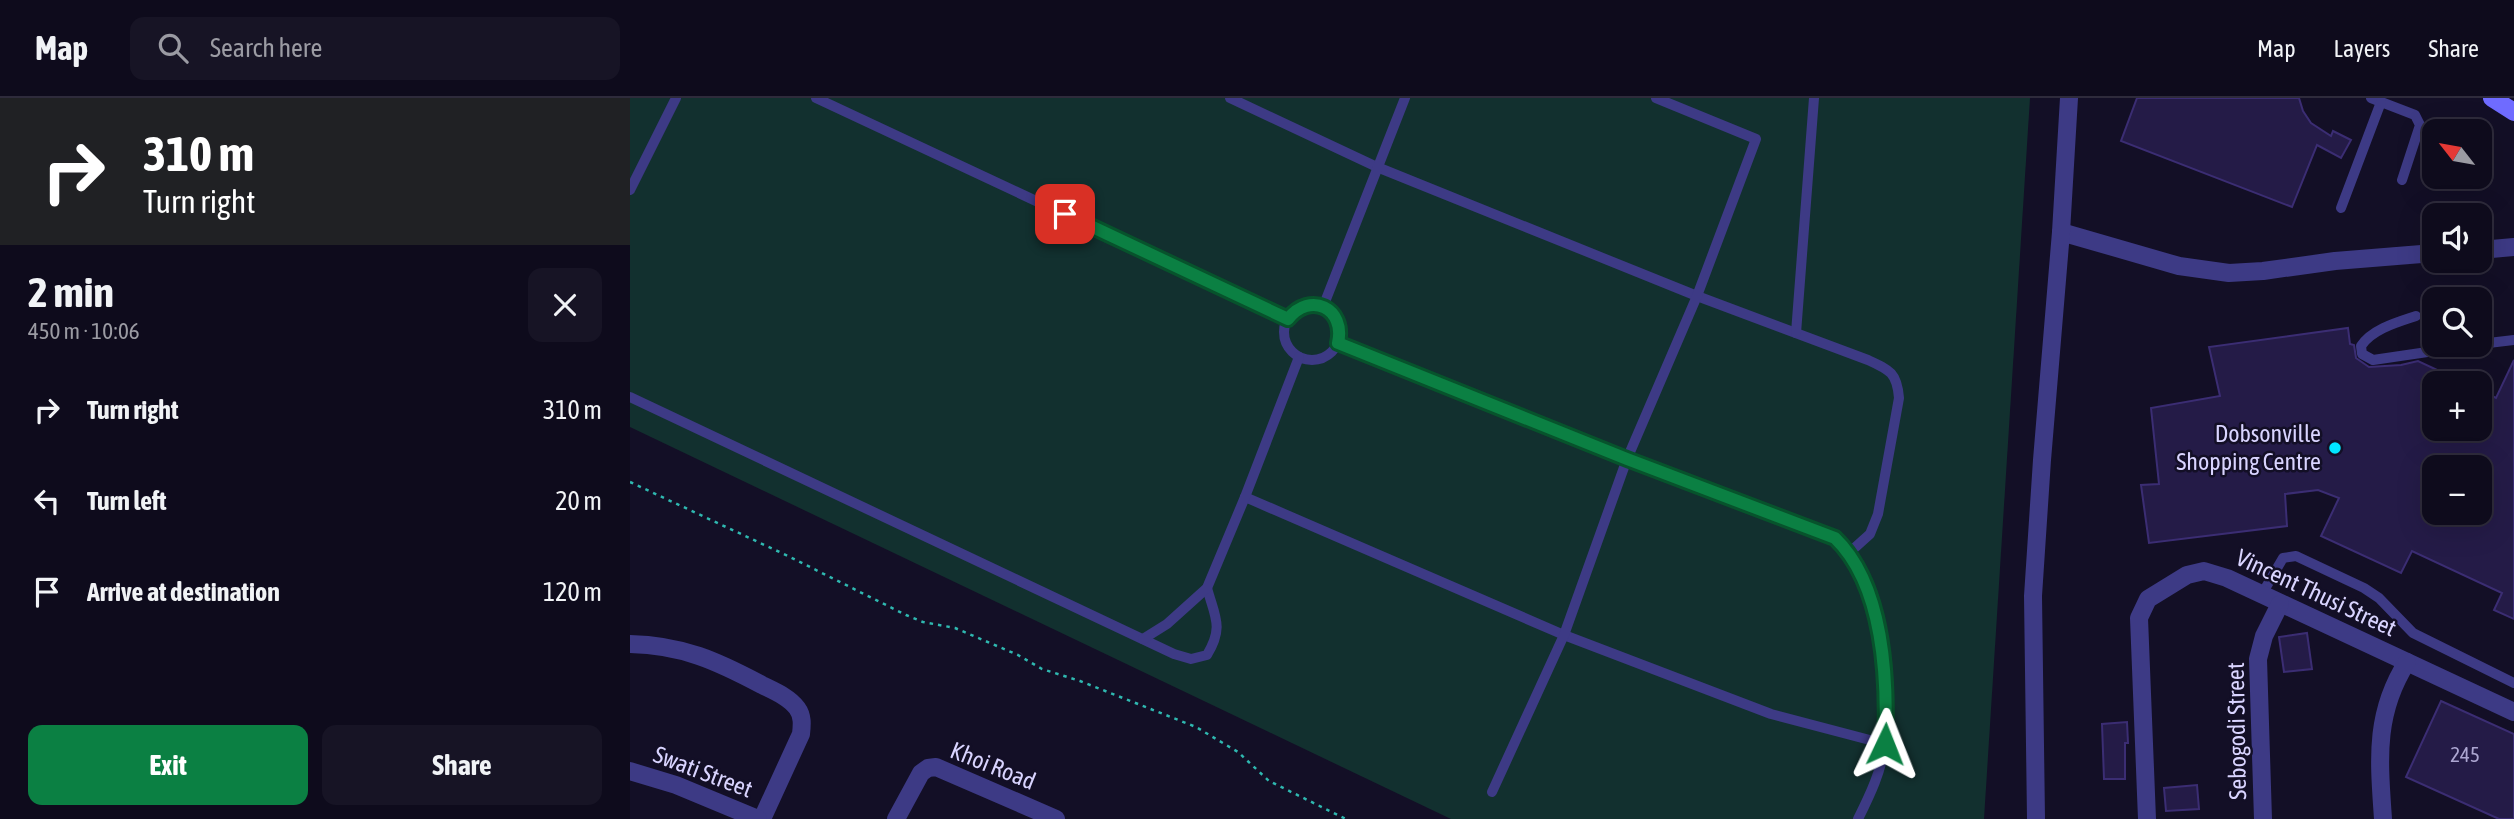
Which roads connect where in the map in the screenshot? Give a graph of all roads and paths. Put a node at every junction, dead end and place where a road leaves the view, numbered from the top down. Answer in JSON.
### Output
{"nodes":[{"id":1,"x":676,"y":98,"type":"edge"},
{"id":2,"x":817,"y":98,"type":"edge"},
{"id":3,"x":1230,"y":98,"type":"edge"},
{"id":4,"x":1405,"y":98,"type":"edge"},
{"id":5,"x":1656,"y":98,"type":"edge"},
{"id":6,"x":1814,"y":98,"type":"edge"},
{"id":7,"x":2069,"y":98,"type":"edge"},
{"id":8,"x":2493,"y":98,"type":"edge"},
{"id":9,"x":2376,"y":100,"type":"edge"},
{"id":10,"x":2514,"y":112,"type":"edge"},
{"id":11,"x":1377,"y":167,"type":"junction"},
{"id":12,"x":2402,"y":180,"type":"dead end"},
{"id":13,"x":630,"y":190,"type":"edge"},
{"id":14,"x":2341,"y":208,"type":"dead end"},
{"id":15,"x":2062,"y":232,"type":"junction"},
{"id":16,"x":2514,"y":247,"type":"edge"},
{"id":17,"x":2492,"y":249,"type":"edge"},
{"id":18,"x":2422,"y":254,"type":"edge"},
{"id":19,"x":1696,"y":296,"type":"junction"},
{"id":20,"x":1323,"y":307,"type":"junction"},
{"id":21,"x":2416,"y":316,"type":"dead end"},
{"id":22,"x":1288,"y":319,"type":"junction"},
{"id":23,"x":1796,"y":333,"type":"junction"},
{"id":24,"x":2514,"y":340,"type":"edge"},
{"id":25,"x":2492,"y":342,"type":"edge"},
{"id":26,"x":1338,"y":343,"type":"junction"},
{"id":27,"x":2422,"y":352,"type":"edge"},
{"id":28,"x":1299,"y":357,"type":"junction"},
{"id":29,"x":630,"y":397,"type":"edge"},
{"id":30,"x":1627,"y":459,"type":"junction"},
{"id":31,"x":630,"y":482,"type":"edge"},
{"id":32,"x":1245,"y":497,"type":"junction"},
{"id":33,"x":1850,"y":552,"type":"junction"},
{"id":34,"x":1207,"y":588,"type":"junction"},
{"id":35,"x":2262,"y":594,"type":"junction"},
{"id":36,"x":2280,"y":604,"type":"junction"},
{"id":37,"x":1564,"y":635,"type":"junction"},
{"id":38,"x":1143,"y":639,"type":"junction"},
{"id":39,"x":630,"y":644,"type":"edge"},
{"id":40,"x":2407,"y":662,"type":"junction"},
{"id":41,"x":2514,"y":683,"type":"edge"},
{"id":42,"x":2514,"y":712,"type":"edge"},
{"id":43,"x":1885,"y":744,"type":"junction"},
{"id":44,"x":630,"y":771,"type":"edge"},
{"id":45,"x":1492,"y":792,"type":"dead end"},
{"id":46,"x":760,"y":819,"type":"edge"},
{"id":47,"x":896,"y":819,"type":"edge"},
{"id":48,"x":1056,"y":819,"type":"edge"},
{"id":49,"x":1346,"y":819,"type":"edge"},
{"id":50,"x":1858,"y":819,"type":"edge"},
{"id":51,"x":2036,"y":819,"type":"edge"},
{"id":52,"x":2147,"y":819,"type":"edge"},
{"id":53,"x":2263,"y":819,"type":"edge"},
{"id":54,"x":2383,"y":819,"type":"edge"}],
"edges":[{"from":1,"to":13,"type":"lane"},
{"from":2,"to":22,"type":"lane"},
{"from":3,"to":11,"type":"lane"},
{"from":4,"to":11,"type":"lane"},
{"from":5,"to":19,"type":"lane"},
{"from":6,"to":23,"type":"lane"},
{"from":7,"to":15,"type":"street"},
{"from":8,"to":10,"type":"main road"},
{"from":9,"to":12,"type":"lane"},
{"from":9,"to":14,"type":"lane"},
{"from":11,"to":19,"type":"lane"},
{"from":11,"to":20,"type":"lane"},
{"from":15,"to":18,"type":"street"},
{"from":15,"to":51,"type":"street"},
{"from":16,"to":17,"type":"street"},
{"from":19,"to":23,"type":"lane"},
{"from":19,"to":30,"type":"lane"},
{"from":20,"to":22,"type":"lane"},
{"from":20,"to":26,"type":"lane"},
{"from":21,"to":27,"type":"lane"},
{"from":22,"to":28,"type":"lane"},
{"from":23,"to":33,"type":"lane"},
{"from":24,"to":25,"type":"lane"},
{"from":26,"to":28,"type":"lane"},
{"from":26,"to":30,"type":"lane"},
{"from":28,"to":32,"type":"lane"},
{"from":29,"to":38,"type":"lane"},
{"from":30,"to":33,"type":"lane"},
{"from":30,"to":37,"type":"lane"},
{"from":31,"to":49,"type":"path"},
{"from":32,"to":34,"type":"lane"},
{"from":32,"to":37,"type":"lane"},
{"from":33,"to":43,"type":"lane"},
{"from":34,"to":38,"type":"lane"},
{"from":34,"to":38,"type":"lane"},
{"from":35,"to":36,"type":"street","name":"Vincent Thusi Street"},
{"from":35,"to":41,"type":"lane"},
{"from":35,"to":52,"type":"street","name":"Vincent Thusi Street"},
{"from":36,"to":40,"type":"street","name":"Vincent Thusi Street"},
{"from":36,"to":53,"type":"street","name":"Sebogodi Street"},
{"from":37,"to":43,"type":"lane"},
{"from":37,"to":45,"type":"lane"},
{"from":39,"to":46,"type":"street"},
{"from":40,"to":42,"type":"street","name":"Vincent Thusi Street"},
{"from":40,"to":54,"type":"street"},
{"from":43,"to":50,"type":"lane"},
{"from":44,"to":46,"type":"street","name":"Swati Street"},
{"from":47,"to":48,"type":"street","name":"Khoi Road"}]}
